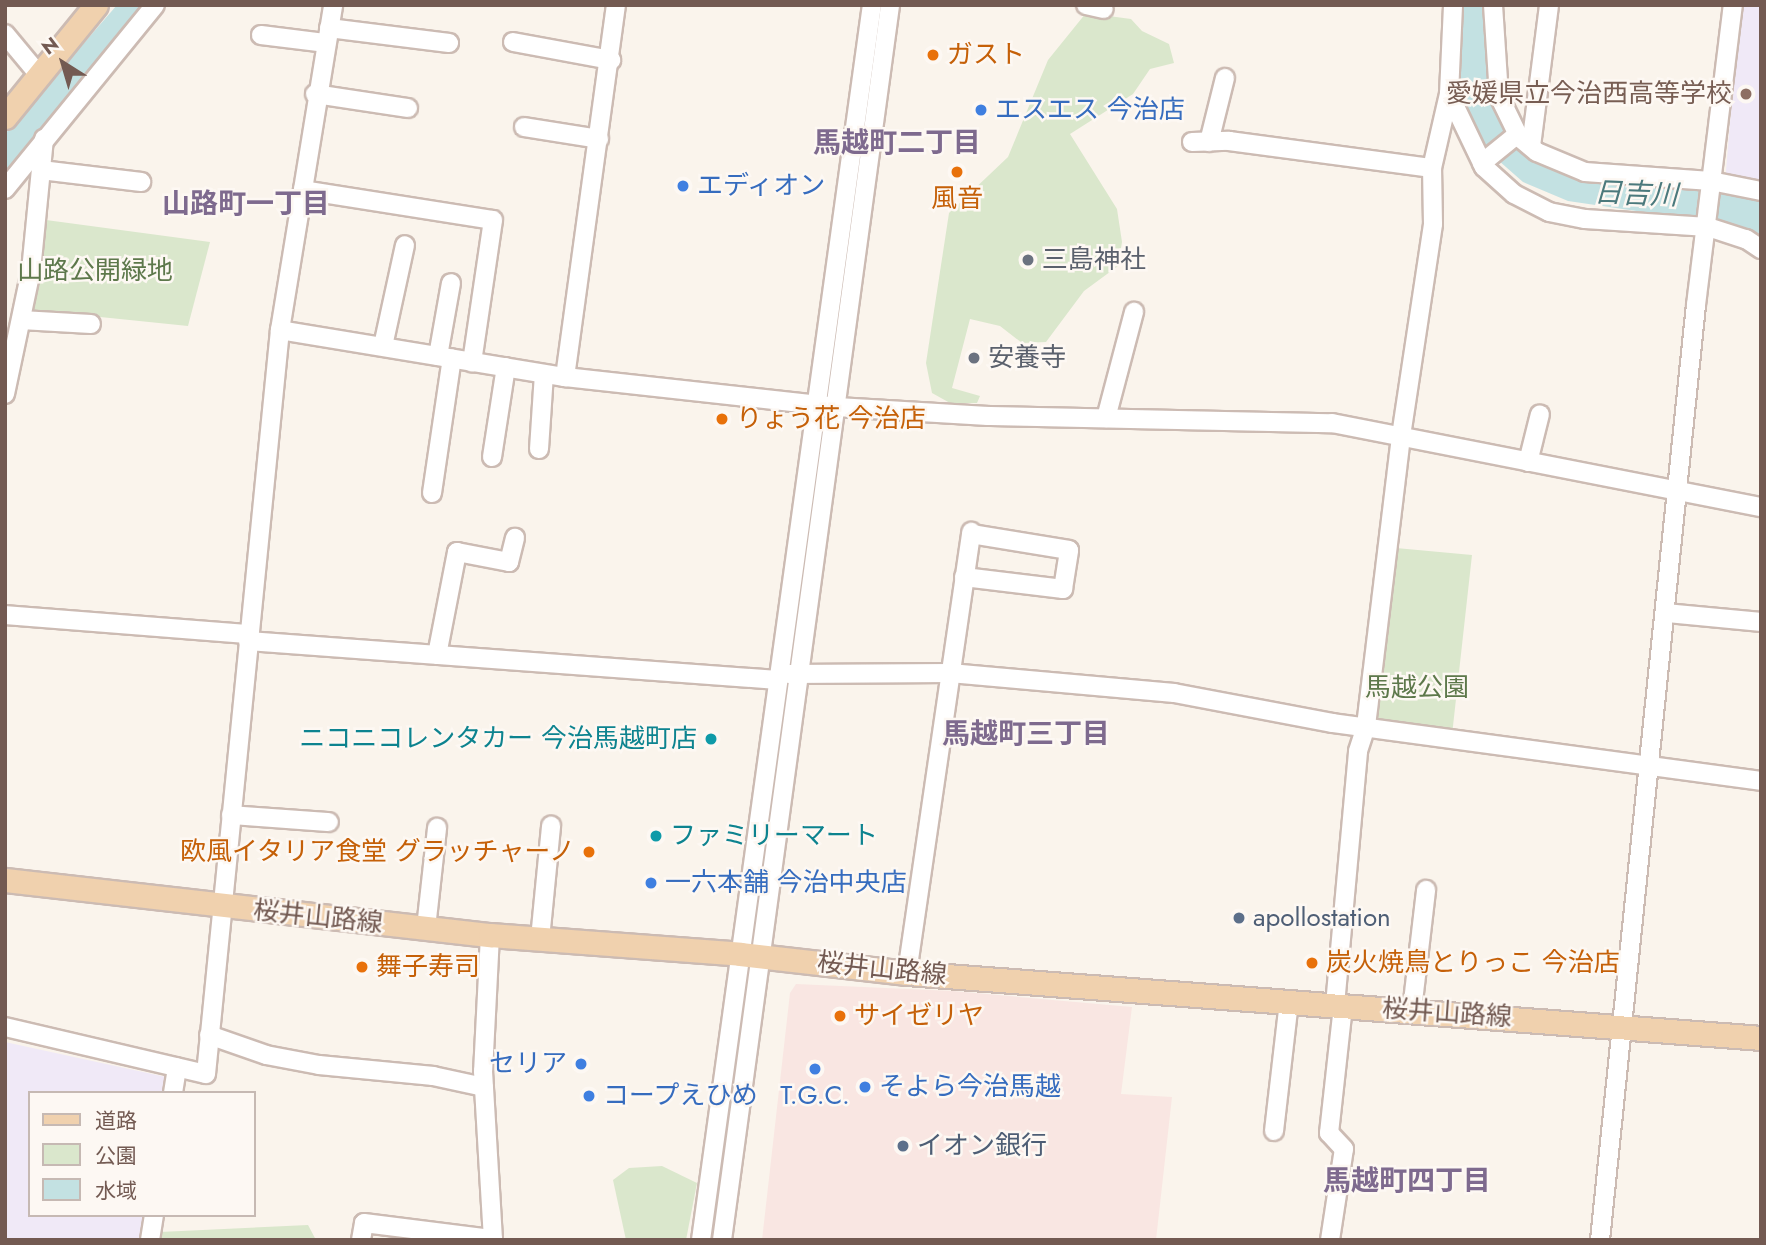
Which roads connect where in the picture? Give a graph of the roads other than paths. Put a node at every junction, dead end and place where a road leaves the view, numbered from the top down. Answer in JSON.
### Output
{"nodes":[{"id":1,"x":96,"y":5,"type":"edge"},
{"id":2,"x":155,"y":5,"type":"edge"},
{"id":3,"x":333,"y":5,"type":"edge"},
{"id":4,"x":617,"y":5,"type":"edge"},
{"id":5,"x":872,"y":5,"type":"edge"},
{"id":6,"x":890,"y":5,"type":"edge"},
{"id":7,"x":1453,"y":5,"type":"edge"},
{"id":8,"x":1493,"y":5,"type":"edge"},
{"id":9,"x":1549,"y":5,"type":"edge"},
{"id":10,"x":1733,"y":5,"type":"edge"},
{"id":11,"x":5,"y":34,"type":"edge"},
{"id":12,"x":261,"y":35,"type":"dead end"},
{"id":13,"x":327,"y":36,"type":"junction"},
{"id":14,"x":513,"y":42,"type":"dead end"},
{"id":15,"x":449,"y":43,"type":"dead end"},
{"id":16,"x":611,"y":60,"type":"junction"},
{"id":17,"x":40,"y":76,"type":"junction"},
{"id":18,"x":1225,"y":78,"type":"dead end"},
{"id":19,"x":315,"y":94,"type":"junction"},
{"id":20,"x":1449,"y":94,"type":"junction"},
{"id":21,"x":408,"y":108,"type":"dead end"},
{"id":22,"x":5,"y":117,"type":"edge"},
{"id":23,"x":524,"y":127,"type":"dead end"},
{"id":24,"x":44,"y":139,"type":"junction"},
{"id":25,"x":599,"y":139,"type":"junction"},
{"id":26,"x":1522,"y":139,"type":"junction"},
{"id":27,"x":1482,"y":162,"type":"junction"},
{"id":28,"x":1432,"y":167,"type":"junction"},
{"id":29,"x":41,"y":170,"type":"junction"},
{"id":30,"x":141,"y":181,"type":"dead end"},
{"id":31,"x":1711,"y":181,"type":"junction"},
{"id":32,"x":5,"y":189,"type":"edge"},
{"id":33,"x":303,"y":190,"type":"junction"},
{"id":34,"x":1761,"y":191,"type":"edge"},
{"id":35,"x":1708,"y":226,"type":"junction"},
{"id":36,"x":405,"y":245,"type":"dead end"},
{"id":37,"x":1761,"y":249,"type":"edge"},
{"id":38,"x":451,"y":283,"type":"dead end"},
{"id":39,"x":1134,"y":312,"type":"dead end"},
{"id":40,"x":21,"y":320,"type":"junction"},
{"id":41,"x":91,"y":324,"type":"dead end"},
{"id":42,"x":280,"y":330,"type":"junction"},
{"id":43,"x":383,"y":346,"type":"junction"},
{"id":44,"x":445,"y":357,"type":"junction"},
{"id":45,"x":472,"y":362,"type":"junction"},
{"id":46,"x":506,"y":367,"type":"junction"},
{"id":47,"x":544,"y":374,"type":"junction"},
{"id":48,"x":565,"y":377,"type":"junction"},
{"id":49,"x":5,"y":394,"type":"edge"},
{"id":50,"x":814,"y":405,"type":"junction"},
{"id":51,"x":836,"y":407,"type":"junction"},
{"id":52,"x":1540,"y":414,"type":"dead end"},
{"id":53,"x":1106,"y":418,"type":"junction"},
{"id":54,"x":1401,"y":436,"type":"junction"},
{"id":55,"x":539,"y":449,"type":"dead end"},
{"id":56,"x":492,"y":457,"type":"dead end"},
{"id":57,"x":1528,"y":462,"type":"junction"},
{"id":58,"x":432,"y":493,"type":"dead end"},
{"id":59,"x":1678,"y":494,"type":"junction"},
{"id":60,"x":1761,"y":508,"type":"edge"},
{"id":61,"x":514,"y":538,"type":"dead end"},
{"id":62,"x":964,"y":577,"type":"junction"},
{"id":63,"x":1667,"y":612,"type":"junction"},
{"id":64,"x":5,"y":615,"type":"edge"},
{"id":65,"x":1761,"y":622,"type":"edge"},
{"id":66,"x":247,"y":638,"type":"junction"},
{"id":67,"x":437,"y":655,"type":"junction"},
{"id":68,"x":950,"y":673,"type":"junction"},
{"id":69,"x":800,"y":675,"type":"junction"},
{"id":70,"x":778,"y":677,"type":"junction"},
{"id":71,"x":1366,"y":726,"type":"junction"},
{"id":72,"x":1652,"y":767,"type":"junction"},
{"id":73,"x":1761,"y":781,"type":"edge"},
{"id":74,"x":231,"y":815,"type":"junction"},
{"id":75,"x":328,"y":822,"type":"dead end"},
{"id":76,"x":551,"y":826,"type":"dead end"},
{"id":77,"x":437,"y":828,"type":"dead end"},
{"id":78,"x":5,"y":880,"type":"edge"},
{"id":79,"x":1426,"y":890,"type":"dead end"},
{"id":80,"x":222,"y":906,"type":"junction"},
{"id":81,"x":426,"y":928,"type":"junction"},
{"id":82,"x":491,"y":935,"type":"junction"},
{"id":83,"x":540,"y":939,"type":"junction"},
{"id":84,"x":751,"y":955,"type":"junction"},
{"id":85,"x":907,"y":973,"type":"junction"},
{"id":86,"x":1289,"y":1002,"type":"junction"},
{"id":87,"x":1339,"y":1005,"type":"junction"},
{"id":88,"x":1412,"y":1010,"type":"junction"},
{"id":89,"x":1625,"y":1024,"type":"junction"},
{"id":90,"x":5,"y":1027,"type":"edge"},
{"id":91,"x":209,"y":1035,"type":"junction"},
{"id":92,"x":1761,"y":1038,"type":"edge"},
{"id":93,"x":177,"y":1067,"type":"junction"},
{"id":94,"x":484,"y":1087,"type":"junction"},
{"id":95,"x":173,"y":1091,"type":"edge"},
{"id":96,"x":1274,"y":1132,"type":"dead end"},
{"id":97,"x":154,"y":1217,"type":"edge"},
{"id":98,"x":493,"y":1239,"type":"edge"},
{"id":99,"x":150,"y":1240,"type":"edge"},
{"id":100,"x":361,"y":1240,"type":"edge"},
{"id":101,"x":701,"y":1240,"type":"edge"},
{"id":102,"x":722,"y":1240,"type":"edge"},
{"id":103,"x":1330,"y":1240,"type":"edge"},
{"id":104,"x":1600,"y":1240,"type":"edge"}],
"edges":[{"from":1,"to":17,"type":"main road"},
{"from":2,"to":24,"type":"street"},
{"from":3,"to":13,"type":"street"},
{"from":4,"to":16,"type":"street"},
{"from":5,"to":50,"type":"street"},
{"from":6,"to":51,"type":"street"},
{"from":7,"to":20,"type":"street"},
{"from":8,"to":26,"type":"street"},
{"from":9,"to":26,"type":"street"},
{"from":10,"to":31,"type":"street"},
{"from":11,"to":17,"type":"street"},
{"from":12,"to":13,"type":"street"},
{"from":13,"to":15,"type":"street"},
{"from":13,"to":19,"type":"street"},
{"from":14,"to":16,"type":"street"},
{"from":16,"to":25,"type":"street"},
{"from":17,"to":22,"type":"main road"},
{"from":18,"to":28,"type":"street"},
{"from":19,"to":21,"type":"street"},
{"from":19,"to":33,"type":"street"},
{"from":20,"to":27,"type":"street"},
{"from":20,"to":28,"type":"street"},
{"from":23,"to":25,"type":"street"},
{"from":24,"to":29,"type":"street"},
{"from":24,"to":32,"type":"street"},
{"from":25,"to":48,"type":"street"},
{"from":26,"to":27,"type":"street"},
{"from":26,"to":31,"type":"street"},
{"from":27,"to":35,"type":"street"},
{"from":28,"to":54,"type":"street"},
{"from":29,"to":30,"type":"street"},
{"from":29,"to":40,"type":"street"},
{"from":31,"to":34,"type":"street"},
{"from":31,"to":35,"type":"street"},
{"from":33,"to":42,"type":"street"},
{"from":33,"to":45,"type":"street"},
{"from":35,"to":37,"type":"street"},
{"from":35,"to":59,"type":"street"},
{"from":36,"to":43,"type":"street"},
{"from":38,"to":44,"type":"street"},
{"from":39,"to":53,"type":"street"},
{"from":40,"to":41,"type":"street"},
{"from":40,"to":49,"type":"street"},
{"from":42,"to":43,"type":"street"},
{"from":42,"to":66,"type":"street"},
{"from":43,"to":44,"type":"street"},
{"from":44,"to":45,"type":"street"},
{"from":44,"to":58,"type":"street"},
{"from":45,"to":46,"type":"street"},
{"from":46,"to":47,"type":"street"},
{"from":46,"to":56,"type":"street"},
{"from":47,"to":48,"type":"street"},
{"from":47,"to":55,"type":"street"},
{"from":48,"to":50,"type":"street"},
{"from":50,"to":51,"type":"street"},
{"from":50,"to":70,"type":"street"},
{"from":51,"to":53,"type":"street"},
{"from":51,"to":69,"type":"street"},
{"from":52,"to":57,"type":"street"},
{"from":53,"to":54,"type":"street"},
{"from":54,"to":57,"type":"street"},
{"from":54,"to":71,"type":"street"},
{"from":57,"to":59,"type":"street"},
{"from":59,"to":60,"type":"street"},
{"from":59,"to":63,"type":"street"},
{"from":61,"to":67,"type":"street"},
{"from":62,"to":62,"type":"street"},
{"from":62,"to":68,"type":"street"},
{"from":63,"to":65,"type":"street"},
{"from":63,"to":72,"type":"street"},
{"from":64,"to":66,"type":"street"},
{"from":66,"to":67,"type":"street"},
{"from":66,"to":74,"type":"street"},
{"from":67,"to":70,"type":"street"},
{"from":68,"to":69,"type":"street"},
{"from":68,"to":71,"type":"street"},
{"from":68,"to":85,"type":"street"},
{"from":69,"to":70,"type":"street"},
{"from":69,"to":84,"type":"street"},
{"from":70,"to":84,"type":"street"},
{"from":71,"to":72,"type":"street"},
{"from":71,"to":87,"type":"street"},
{"from":72,"to":73,"type":"street"},
{"from":72,"to":89,"type":"street"},
{"from":74,"to":75,"type":"street"},
{"from":74,"to":80,"type":"street"},
{"from":76,"to":83,"type":"street"},
{"from":77,"to":81,"type":"street"},
{"from":78,"to":80,"type":"main road","name":"桜井山路線"},
{"from":79,"to":88,"type":"street"},
{"from":80,"to":81,"type":"main road","name":"桜井山路線"},
{"from":80,"to":91,"type":"street"},
{"from":81,"to":82,"type":"main road","name":"桜井山路線"},
{"from":82,"to":83,"type":"main road","name":"桜井山路線"},
{"from":82,"to":94,"type":"street"},
{"from":83,"to":84,"type":"main road","name":"桜井山路線"},
{"from":84,"to":85,"type":"main road","name":"桜井山路線"},
{"from":84,"to":101,"type":"street"},
{"from":84,"to":102,"type":"street"},
{"from":85,"to":86,"type":"main road","name":"桜井山路線"},
{"from":86,"to":87,"type":"main road","name":"桜井山路線"},
{"from":86,"to":96,"type":"street"},
{"from":87,"to":88,"type":"main road","name":"桜井山路線"},
{"from":87,"to":103,"type":"street"},
{"from":88,"to":89,"type":"main road","name":"桜井山路線"},
{"from":89,"to":92,"type":"main road","name":"桜井山路線"},
{"from":89,"to":104,"type":"street"},
{"from":90,"to":93,"type":"street"},
{"from":91,"to":93,"type":"street"},
{"from":91,"to":94,"type":"street"},
{"from":93,"to":95,"type":"street"},
{"from":94,"to":98,"type":"street"},
{"from":97,"to":99,"type":"street"},
{"from":98,"to":100,"type":"street"}]}
